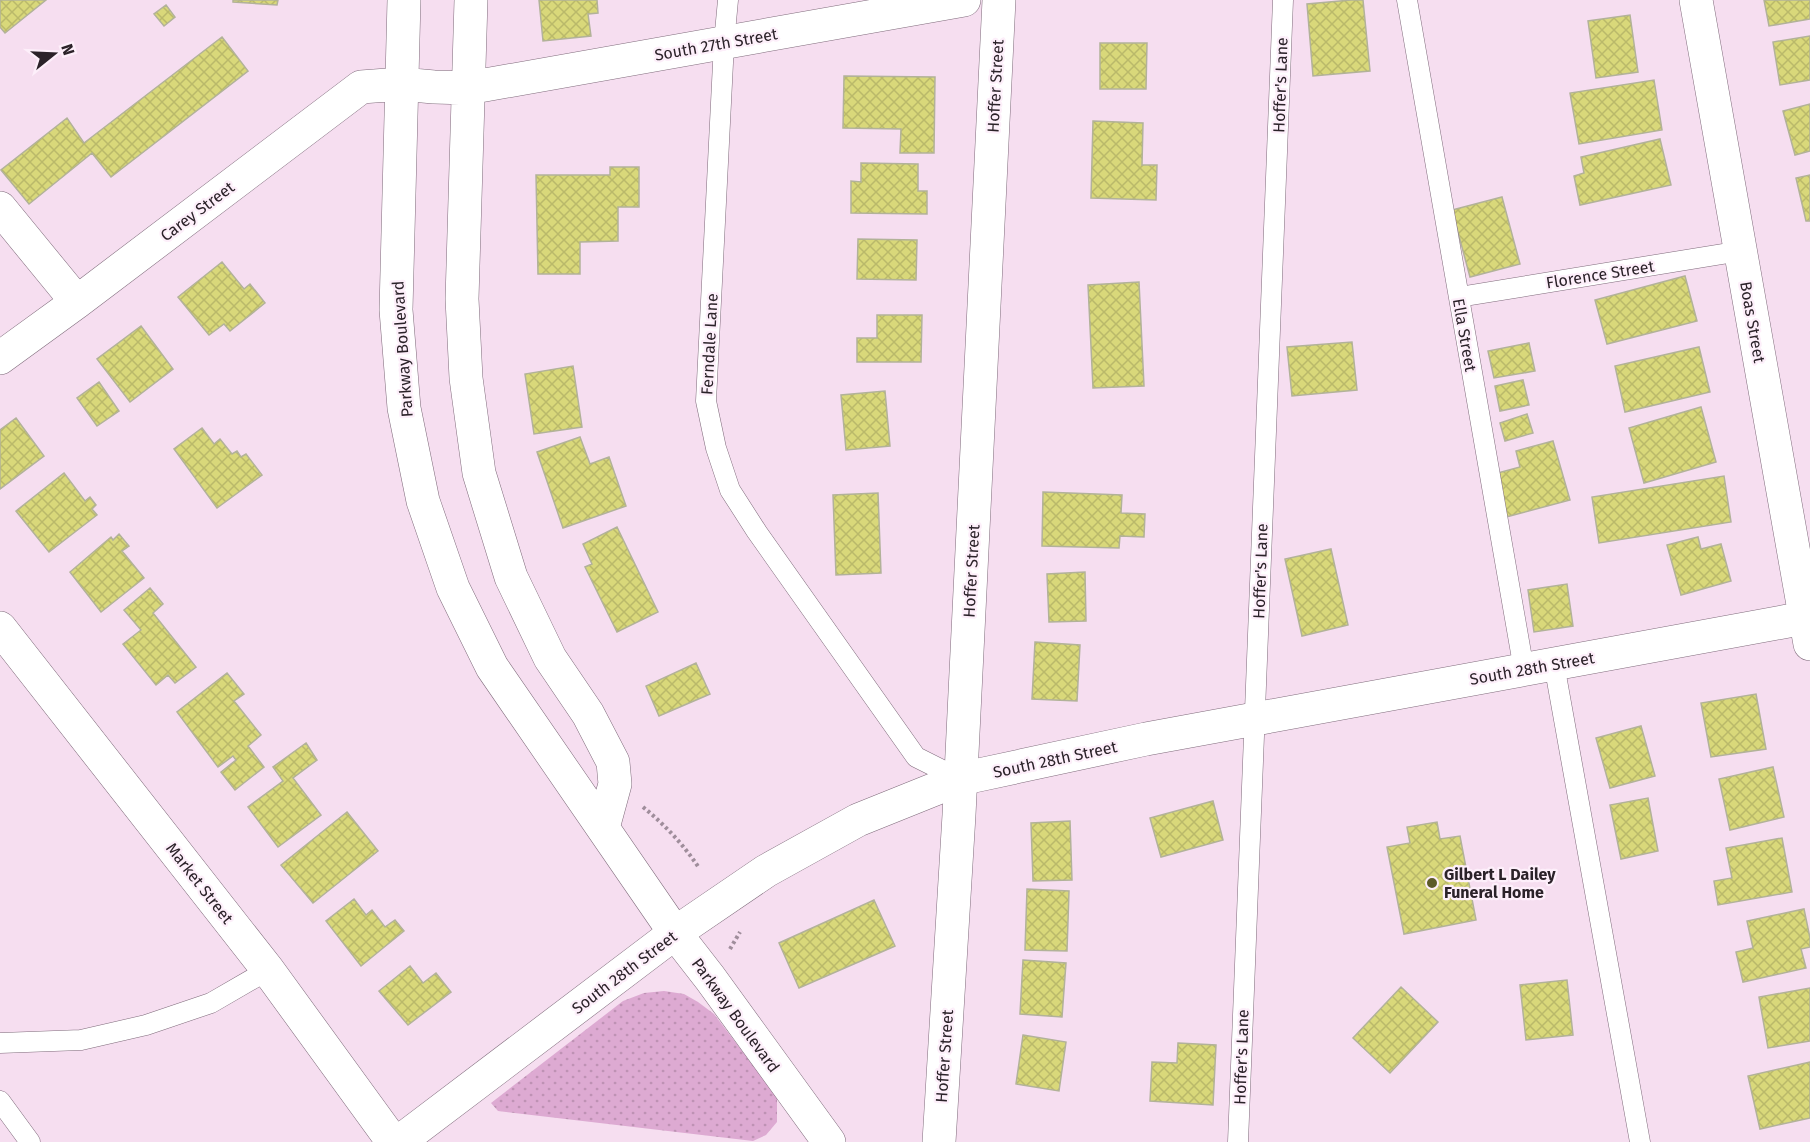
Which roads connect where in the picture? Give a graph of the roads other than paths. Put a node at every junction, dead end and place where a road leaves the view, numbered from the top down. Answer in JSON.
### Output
{"nodes":[{"id":1,"x":404,"y":0,"type":"edge"},
{"id":2,"x":471,"y":0,"type":"edge"},
{"id":3,"x":728,"y":0,"type":"edge"},
{"id":4,"x":964,"y":0,"type":"edge"},
{"id":5,"x":999,"y":0,"type":"edge"},
{"id":6,"x":1284,"y":0,"type":"edge"},
{"id":7,"x":1407,"y":0,"type":"edge"},
{"id":8,"x":1696,"y":0,"type":"edge"},
{"id":9,"x":724,"y":43,"type":"junction"},
{"id":10,"x":401,"y":84,"type":"junction"},
{"id":11,"x":468,"y":88,"type":"junction"},
{"id":12,"x":0,"y":208,"type":"edge"},
{"id":13,"x":1741,"y":251,"type":"junction"},
{"id":14,"x":1459,"y":297,"type":"junction"},
{"id":15,"x":77,"y":302,"type":"junction"},
{"id":16,"x":0,"y":358,"type":"edge"},
{"id":17,"x":1808,"y":626,"type":"edge"},
{"id":18,"x":0,"y":628,"type":"edge"},
{"id":19,"x":1539,"y":667,"type":"junction"},
{"id":20,"x":1254,"y":720,"type":"junction"},
{"id":21,"x":960,"y":779,"type":"junction"},
{"id":22,"x":603,"y":828,"type":"junction"},
{"id":23,"x":675,"y":933,"type":"junction"},
{"id":24,"x":268,"y":969,"type":"junction"},
{"id":25,"x":0,"y":1043,"type":"edge"},
{"id":26,"x":0,"y":1101,"type":"edge"},
{"id":27,"x":30,"y":1142,"type":"edge"},
{"id":28,"x":393,"y":1142,"type":"edge"},
{"id":29,"x":399,"y":1142,"type":"edge"},
{"id":30,"x":829,"y":1142,"type":"edge"},
{"id":31,"x":939,"y":1142,"type":"edge"},
{"id":32,"x":1238,"y":1142,"type":"edge"},
{"id":33,"x":1640,"y":1142,"type":"edge"}],
"edges":[{"from":1,"to":10,"type":"street","name":"Parkway Boulevard"},
{"from":2,"to":11,"type":"street"},
{"from":3,"to":9,"type":"lane","name":"Ferndale Lane"},
{"from":4,"to":9,"type":"street","name":"South 27th Street"},
{"from":5,"to":21,"type":"street","name":"Hoffer Street"},
{"from":6,"to":20,"type":"lane","name":"Hoffer's Lane"},
{"from":7,"to":14,"type":"lane","name":"Ella Street"},
{"from":8,"to":13,"type":"street","name":"Boas Street"},
{"from":9,"to":11,"type":"street","name":"South 27th Street"},
{"from":9,"to":21,"type":"lane","name":"Ferndale Lane"},
{"from":10,"to":11,"type":"street","name":"South 27th Street"},
{"from":10,"to":15,"type":"street","name":"Carey Street"},
{"from":10,"to":22,"type":"street","name":"Parkway Boulevard"},
{"from":11,"to":22,"type":"street"},
{"from":12,"to":15,"type":"street"},
{"from":13,"to":14,"type":"lane","name":"Florence Street"},
{"from":13,"to":17,"type":"street","name":"Boas Street"},
{"from":14,"to":19,"type":"lane","name":"Ella Street"},
{"from":15,"to":16,"type":"street","name":"Carey Street"},
{"from":17,"to":19,"type":"street","name":"South 28th Street"},
{"from":18,"to":24,"type":"street","name":"Market Street"},
{"from":19,"to":20,"type":"street","name":"South 28th Street"},
{"from":19,"to":33,"type":"lane","name":"Ella Street"},
{"from":20,"to":21,"type":"street","name":"South 28th Street"},
{"from":20,"to":32,"type":"lane","name":"Hoffer's Lane"},
{"from":21,"to":23,"type":"street","name":"South 28th Street"},
{"from":21,"to":31,"type":"street","name":"Hoffer Street"},
{"from":22,"to":23,"type":"street","name":"Parkway Boulevard"},
{"from":23,"to":29,"type":"street","name":"South 28th Street"},
{"from":23,"to":30,"type":"street","name":"Parkway Boulevard"},
{"from":24,"to":25,"type":"lane"},
{"from":24,"to":28,"type":"street","name":"Market Street"},
{"from":26,"to":27,"type":"lane"}]}
